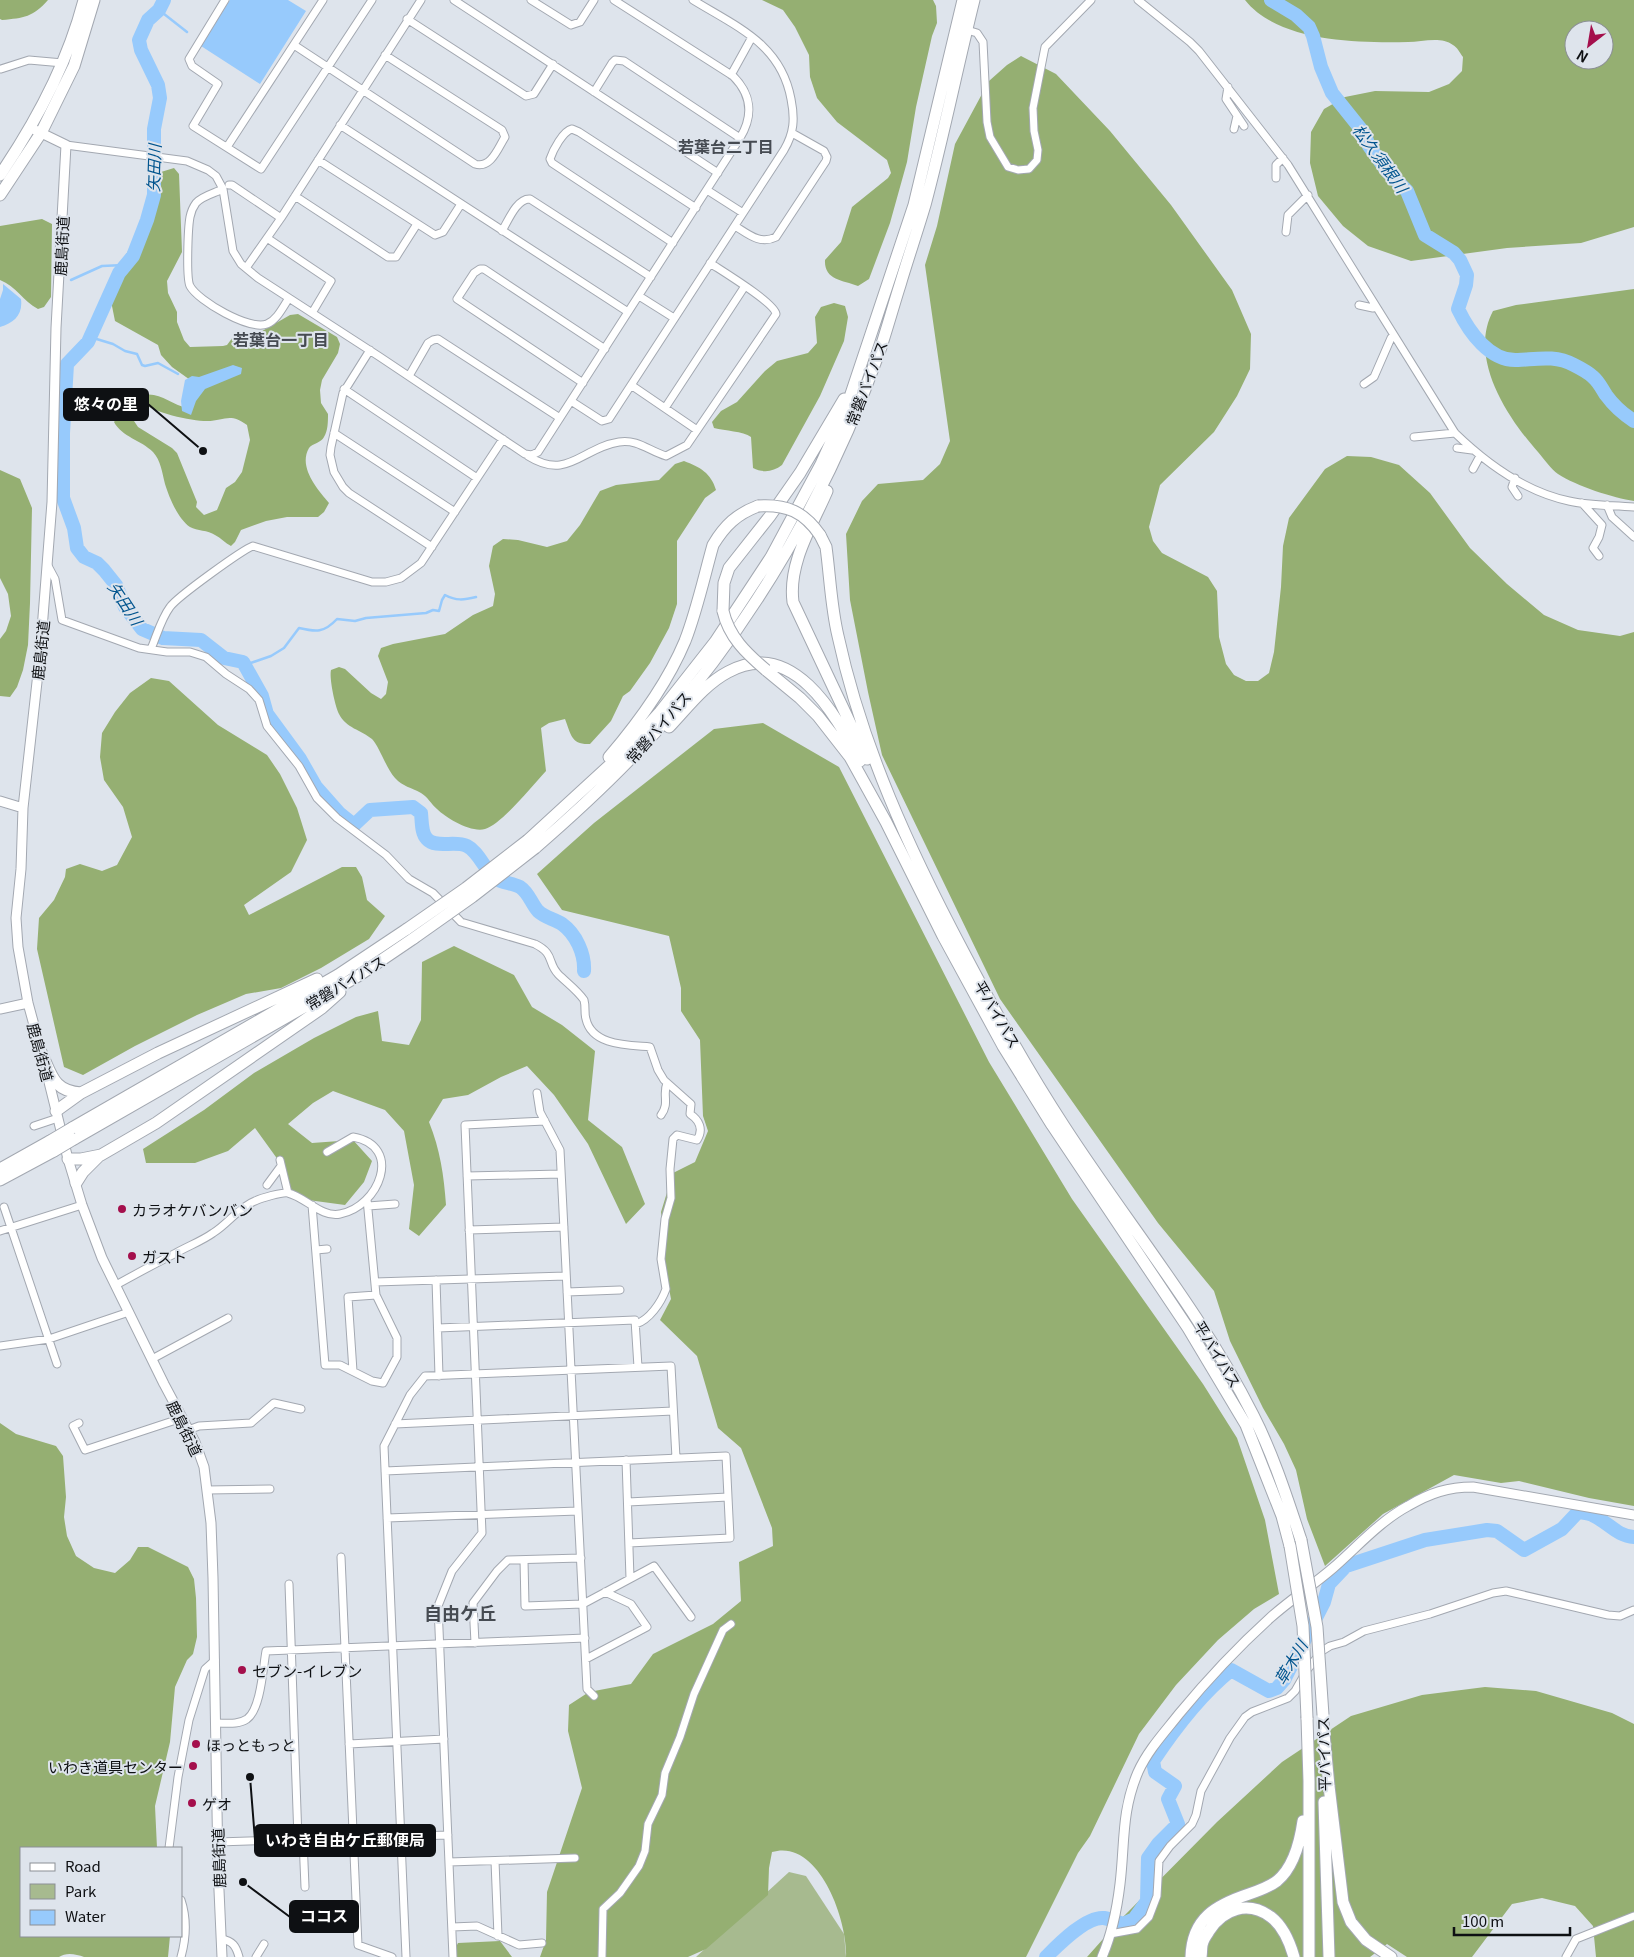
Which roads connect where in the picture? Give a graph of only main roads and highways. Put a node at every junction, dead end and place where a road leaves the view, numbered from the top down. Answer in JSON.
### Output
{"nodes":[{"id":1,"x":84,"y":0,"type":"edge"},
{"id":2,"x":94,"y":0,"type":"edge"},
{"id":3,"x":963,"y":0,"type":"edge"},
{"id":4,"x":974,"y":0,"type":"edge"},
{"id":5,"x":36,"y":130,"type":"junction"},
{"id":6,"x":0,"y":175,"type":"edge"},
{"id":7,"x":0,"y":195,"type":"edge"},
{"id":8,"x":856,"y":378,"type":"junction"},
{"id":9,"x":854,"y":416,"type":"junction"},
{"id":10,"x":576,"y":805,"type":"junction"},
{"id":11,"x":892,"y":821,"type":"junction"},
{"id":12,"x":410,"y":934,"type":"junction"},
{"id":13,"x":395,"y":937,"type":"junction"},
{"id":14,"x":358,"y":976,"type":"junction"},
{"id":15,"x":41,"y":1052,"type":"road end"},
{"id":16,"x":81,"y":1093,"type":"junction"},
{"id":17,"x":57,"y":1115,"type":"road end"},
{"id":18,"x":73,"y":1133,"type":"junction"},
{"id":19,"x":52,"y":1146,"type":"junction"},
{"id":20,"x":101,"y":1155,"type":"junction"},
{"id":21,"x":68,"y":1159,"type":"road end"},
{"id":22,"x":0,"y":1169,"type":"edge"},
{"id":23,"x":0,"y":1180,"type":"edge"},
{"id":24,"x":76,"y":1183,"type":"road end"},
{"id":25,"x":1323,"y":1719,"type":"junction"},
{"id":26,"x":1309,"y":1781,"type":"junction"},
{"id":27,"x":1191,"y":1957,"type":"edge"},
{"id":28,"x":1201,"y":1957,"type":"edge"},
{"id":29,"x":1294,"y":1957,"type":"edge"},
{"id":30,"x":1309,"y":1957,"type":"edge"},
{"id":31,"x":1329,"y":1957,"type":"edge"},
{"id":32,"x":1391,"y":1957,"type":"edge"}],
"edges":[{"from":1,"to":5,"type":"main road"},
{"from":2,"to":5,"type":"main road"},
{"from":3,"to":8,"type":"main road","name":"常磐バイパス"},
{"from":4,"to":9,"type":"main road","name":"常磐バイパス"},
{"from":5,"to":6,"type":"main road"},
{"from":5,"to":7,"type":"main road"},
{"from":8,"to":10,"type":"main road","name":"常磐バイパス"},
{"from":8,"to":11,"type":"main road","bridge":true},
{"from":9,"to":10,"type":"main road","name":"常磐バイパス"},
{"from":9,"to":11,"type":"main road"},
{"from":10,"to":11,"type":"main road"},
{"from":10,"to":11,"type":"main road","bridge":true},
{"from":10,"to":12,"type":"main road","name":"常磐バイパス","bridge":true},
{"from":11,"to":25,"type":"main road","name":"平バイパス","bridge":true},
{"from":11,"to":26,"type":"main road","name":"平バイパス","bridge":true},
{"from":12,"to":13,"type":"main road","name":"常磐バイパス"},
{"from":12,"to":14,"type":"main road","name":"常磐バイパス"},
{"from":13,"to":16,"type":"main road"},
{"from":13,"to":18,"type":"main road","name":"常磐バイパス"},
{"from":14,"to":18,"type":"main road","name":"常磐バイパス"},
{"from":14,"to":20,"type":"main road"},
{"from":15,"to":16,"type":"main road"},
{"from":16,"to":17,"type":"main road"},
{"from":18,"to":19,"type":"main road","name":"常磐バイパス","bridge":true},
{"from":19,"to":22,"type":"main road","name":"常磐バイパス"},
{"from":19,"to":23,"type":"main road","name":"常磐バイパス"},
{"from":20,"to":21,"type":"main road"},
{"from":20,"to":24,"type":"main road"},
{"from":25,"to":31,"type":"main road","name":"平バイパス"},
{"from":25,"to":32,"type":"main road"},
{"from":26,"to":27,"type":"main road"},
{"from":26,"to":30,"type":"main road","name":"平バイパス"},
{"from":28,"to":29,"type":"main road"}]}
